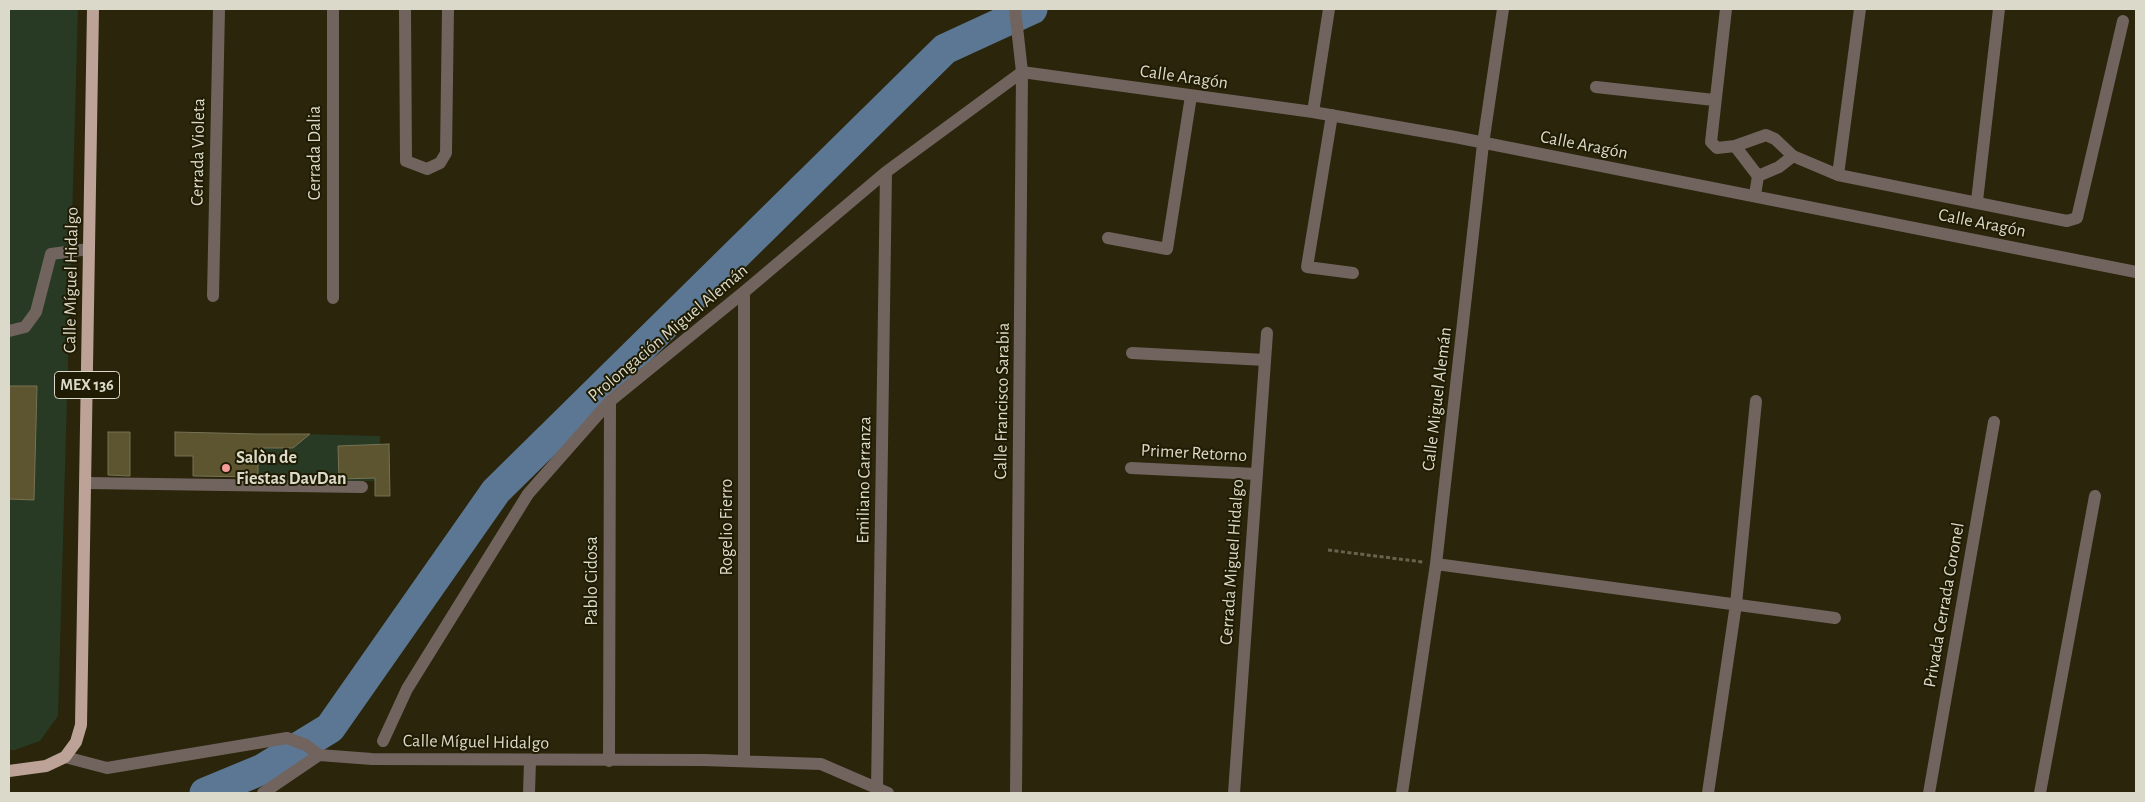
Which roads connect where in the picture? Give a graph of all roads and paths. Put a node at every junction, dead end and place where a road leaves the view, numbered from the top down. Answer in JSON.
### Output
{"nodes":[{"id":1,"x":93,"y":9,"type":"edge"},
{"id":2,"x":219,"y":9,"type":"edge"},
{"id":3,"x":333,"y":9,"type":"edge"},
{"id":4,"x":405,"y":9,"type":"edge"},
{"id":5,"x":448,"y":9,"type":"edge"},
{"id":6,"x":1015,"y":9,"type":"edge"},
{"id":7,"x":1329,"y":9,"type":"edge"},
{"id":8,"x":1503,"y":9,"type":"edge"},
{"id":9,"x":1726,"y":9,"type":"edge"},
{"id":10,"x":1860,"y":9,"type":"edge"},
{"id":11,"x":1999,"y":9,"type":"edge"},
{"id":12,"x":2123,"y":21,"type":"dead end"},
{"id":13,"x":1022,"y":72,"type":"junction"},
{"id":14,"x":1596,"y":86,"type":"dead end"},
{"id":15,"x":1191,"y":96,"type":"junction"},
{"id":16,"x":1714,"y":100,"type":"junction"},
{"id":17,"x":1313,"y":112,"type":"junction"},
{"id":18,"x":1332,"y":115,"type":"junction"},
{"id":19,"x":1484,"y":144,"type":"junction"},
{"id":20,"x":1735,"y":146,"type":"junction"},
{"id":21,"x":1793,"y":156,"type":"junction"},
{"id":22,"x":886,"y":172,"type":"junction"},
{"id":23,"x":1838,"y":175,"type":"junction"},
{"id":24,"x":1758,"y":176,"type":"junction"},
{"id":25,"x":1756,"y":195,"type":"junction"},
{"id":26,"x":1976,"y":201,"type":"junction"},
{"id":27,"x":1108,"y":238,"type":"dead end"},
{"id":28,"x":89,"y":249,"type":"junction"},
{"id":29,"x":2136,"y":272,"type":"edge"},
{"id":30,"x":1353,"y":273,"type":"dead end"},
{"id":31,"x":744,"y":292,"type":"junction"},
{"id":32,"x":213,"y":296,"type":"dead end"},
{"id":33,"x":333,"y":298,"type":"dead end"},
{"id":34,"x":9,"y":331,"type":"edge"},
{"id":35,"x":1267,"y":333,"type":"dead end"},
{"id":36,"x":1132,"y":353,"type":"dead end"},
{"id":37,"x":1265,"y":360,"type":"junction"},
{"id":38,"x":610,"y":401,"type":"junction"},
{"id":39,"x":1756,"y":401,"type":"dead end"},
{"id":40,"x":1994,"y":422,"type":"dead end"},
{"id":41,"x":1131,"y":468,"type":"dead end"},
{"id":42,"x":1256,"y":474,"type":"junction"},
{"id":43,"x":86,"y":483,"type":"junction"},
{"id":44,"x":362,"y":487,"type":"dead end"},
{"id":45,"x":2095,"y":496,"type":"dead end"},
{"id":46,"x":1328,"y":550,"type":"dead end"},
{"id":47,"x":1436,"y":564,"type":"junction"},
{"id":48,"x":1736,"y":604,"type":"junction"},
{"id":49,"x":1834,"y":618,"type":"dead end"},
{"id":50,"x":383,"y":741,"type":"dead end"},
{"id":51,"x":319,"y":755,"type":"junction"},
{"id":52,"x":65,"y":757,"type":"junction"},
{"id":53,"x":530,"y":761,"type":"junction"},
{"id":54,"x":609,"y":761,"type":"junction"},
{"id":55,"x":744,"y":761,"type":"junction"},
{"id":56,"x":9,"y":771,"type":"edge"},
{"id":57,"x":883,"y":791,"type":"edge"},
{"id":58,"x":263,"y":793,"type":"edge"},
{"id":59,"x":529,"y":793,"type":"edge"},
{"id":60,"x":1016,"y":793,"type":"edge"},
{"id":61,"x":1234,"y":793,"type":"edge"},
{"id":62,"x":1402,"y":793,"type":"edge"},
{"id":63,"x":1708,"y":793,"type":"edge"},
{"id":64,"x":1929,"y":793,"type":"edge"},
{"id":65,"x":2040,"y":793,"type":"edge"}],
"edges":[{"from":1,"to":28,"type":"main road","name":"Calle Míguel Hidalgo","number":"MEX 136"},
{"from":2,"to":32,"type":"street","name":"Cerrada Violeta"},
{"from":3,"to":33,"type":"street","name":"Cerrada Dalia"},
{"from":4,"to":5,"type":"street"},
{"from":6,"to":13,"type":"street","name":"Calle Francisco Sarabia"},
{"from":7,"to":17,"type":"street"},
{"from":8,"to":19,"type":"street","name":"Calle Miguel Alemán"},
{"from":9,"to":16,"type":"street"},
{"from":10,"to":23,"type":"street"},
{"from":11,"to":26,"type":"street"},
{"from":12,"to":26,"type":"street"},
{"from":13,"to":15,"type":"street","name":"Calle Aragón"},
{"from":13,"to":22,"type":"street","name":"Prolongación Miguel Alemán"},
{"from":13,"to":60,"type":"street","name":"Calle Francisco Sarabia"},
{"from":14,"to":16,"type":"street"},
{"from":15,"to":17,"type":"street","name":"Calle Aragón"},
{"from":15,"to":27,"type":"street"},
{"from":16,"to":20,"type":"street"},
{"from":17,"to":18,"type":"street","name":"Calle Aragón"},
{"from":18,"to":19,"type":"street","name":"Calle Aragón"},
{"from":18,"to":30,"type":"street"},
{"from":19,"to":25,"type":"street","name":"Calle Aragón"},
{"from":19,"to":47,"type":"street","name":"Calle Miguel Alemán"},
{"from":20,"to":21,"type":"street"},
{"from":20,"to":24,"type":"street"},
{"from":21,"to":23,"type":"street"},
{"from":21,"to":24,"type":"street"},
{"from":22,"to":31,"type":"street","name":"Prolongación Miguel Alemán"},
{"from":22,"to":57,"type":"street","name":"Emiliano Carranza"},
{"from":23,"to":26,"type":"street"},
{"from":24,"to":25,"type":"street"},
{"from":25,"to":29,"type":"street","name":"Calle Aragón"},
{"from":28,"to":34,"type":"street"},
{"from":28,"to":43,"type":"main road","name":"Calle Míguel Hidalgo","number":"MEX 136"},
{"from":31,"to":38,"type":"street","name":"Prolongación Miguel Alemán"},
{"from":31,"to":55,"type":"street","name":"Rogelio Fierro"},
{"from":35,"to":37,"type":"street","name":"Cerrada Miguel Hidalgo"},
{"from":36,"to":37,"type":"street"},
{"from":37,"to":42,"type":"street","name":"Cerrada Miguel Hidalgo"},
{"from":38,"to":50,"type":"street","name":"Prolongación Miguel Alemán"},
{"from":38,"to":54,"type":"street","name":"Pablo Cidosa"},
{"from":39,"to":48,"type":"street"},
{"from":40,"to":64,"type":"street","name":"Privada Cerrada Coronel"},
{"from":41,"to":42,"type":"street","name":"Primer Retorno"},
{"from":42,"to":61,"type":"street","name":"Cerrada Miguel Hidalgo"},
{"from":43,"to":44,"type":"street"},
{"from":43,"to":52,"type":"main road","name":"Calle Míguel Hidalgo","number":"MEX 136"},
{"from":45,"to":65,"type":"street"},
{"from":46,"to":47,"type":"path"},
{"from":47,"to":48,"type":"street"},
{"from":47,"to":62,"type":"street","name":"Calle Miguel Alemán"},
{"from":48,"to":49,"type":"street"},
{"from":48,"to":63,"type":"street"},
{"from":51,"to":52,"type":"street"},
{"from":51,"to":53,"type":"street","name":"Calle Míguel Hidalgo"},
{"from":51,"to":58,"type":"street"},
{"from":52,"to":56,"type":"main road"},
{"from":53,"to":54,"type":"street","name":"Calle Míguel Hidalgo"},
{"from":53,"to":59,"type":"street"},
{"from":54,"to":55,"type":"street","name":"Calle Míguel Hidalgo"},
{"from":55,"to":57,"type":"street","name":"Calle Míguel Hidalgo"}]}
